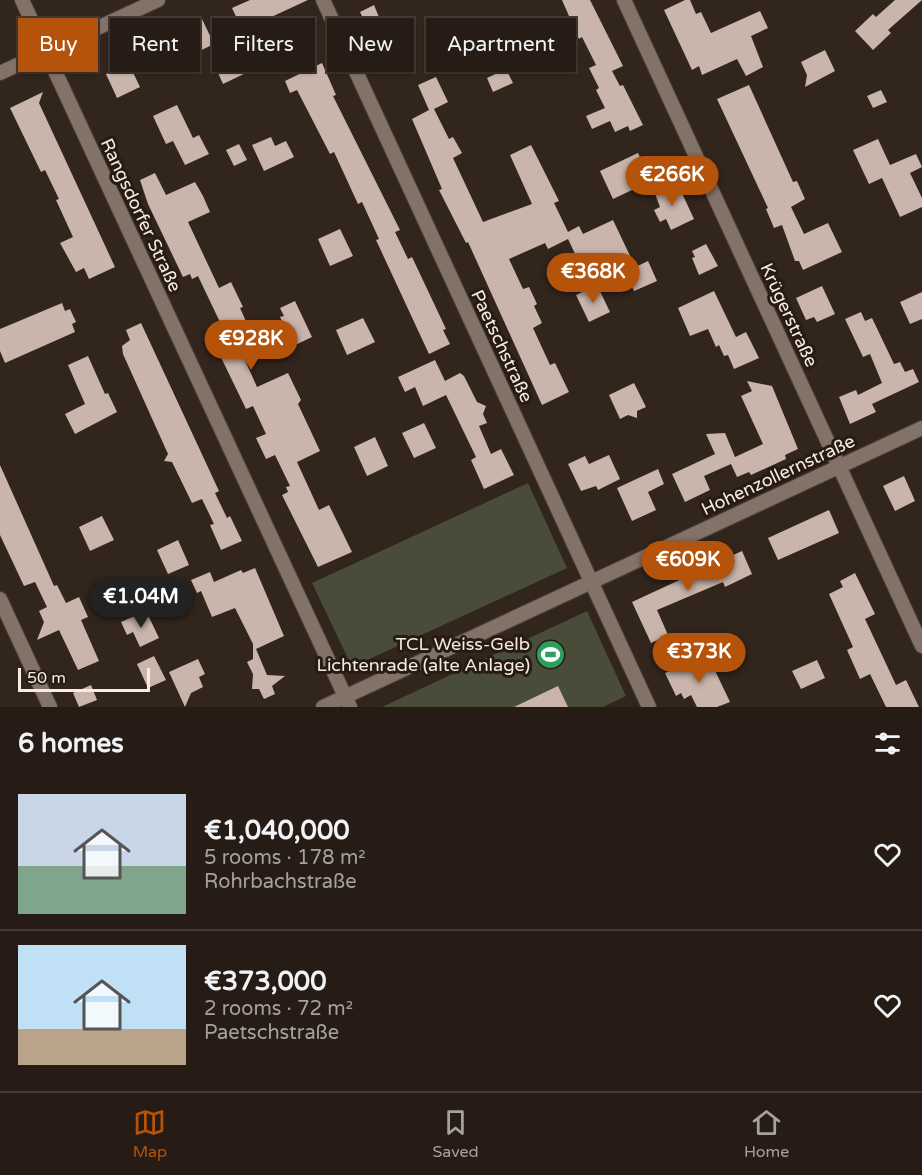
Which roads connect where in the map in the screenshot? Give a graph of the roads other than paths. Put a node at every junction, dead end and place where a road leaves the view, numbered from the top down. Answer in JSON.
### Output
{"nodes":[{"id":1,"x":22,"y":0,"type":"edge"},
{"id":2,"x":158,"y":0,"type":"edge"},
{"id":3,"x":323,"y":0,"type":"edge"},
{"id":4,"x":624,"y":0,"type":"edge"},
{"id":5,"x":30,"y":18,"type":"edge"},
{"id":6,"x":98,"y":28,"type":"edge"},
{"id":7,"x":18,"y":65,"type":"edge"},
{"id":8,"x":54,"y":72,"type":"edge"},
{"id":9,"x":0,"y":73,"type":"edge"},
{"id":10,"x":922,"y":428,"type":"edge"},
{"id":11,"x":839,"y":467,"type":"junction"},
{"id":12,"x":591,"y":582,"type":"junction"},
{"id":13,"x":0,"y":599,"type":"edge"},
{"id":14,"x":922,"y":646,"type":"edge"},
{"id":15,"x":348,"y":702,"type":"edge"},
{"id":16,"x":50,"y":707,"type":"edge"},
{"id":17,"x":323,"y":707,"type":"edge"},
{"id":18,"x":649,"y":707,"type":"edge"}],
"edges":[{"from":1,"to":5,"type":"street","name":"Rangsdorfer Straße"},
{"from":2,"to":6,"type":"street"},
{"from":3,"to":12,"type":"street","name":"Paetschstraße"},
{"from":4,"to":11,"type":"street","name":"Krügerstraße"},
{"from":7,"to":9,"type":"street"},
{"from":8,"to":15,"type":"street","name":"Rangsdorfer Straße"},
{"from":10,"to":11,"type":"street","name":"Hohenzollernstraße"},
{"from":11,"to":12,"type":"street","name":"Hohenzollernstraße"},
{"from":11,"to":14,"type":"street","name":"Krügerstraße"},
{"from":12,"to":15,"type":"street","name":"Hohenzollernstraße"},
{"from":12,"to":18,"type":"street","name":"Paetschstraße"},
{"from":13,"to":16,"type":"street"},
{"from":15,"to":17,"type":"street","name":"Hohenzollernstraße"}]}
